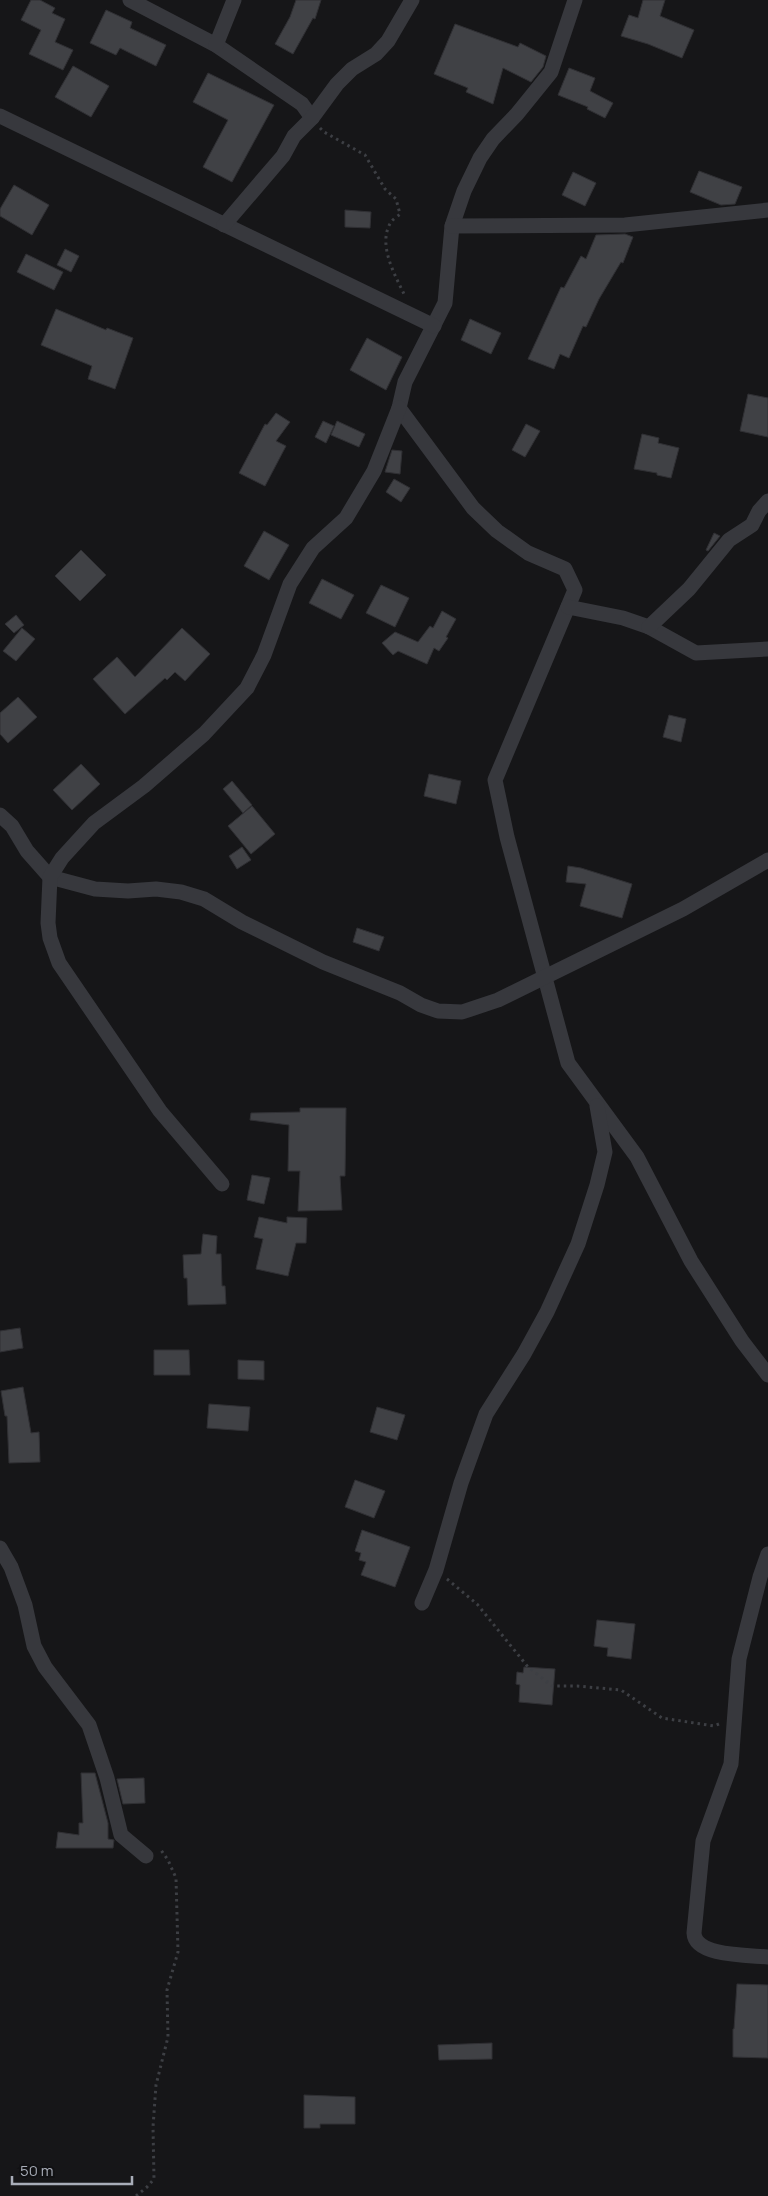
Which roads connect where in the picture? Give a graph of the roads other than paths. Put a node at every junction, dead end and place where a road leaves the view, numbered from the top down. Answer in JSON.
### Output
{"nodes":[{"id":1,"x":130,"y":0,"type":"edge"},
{"id":2,"x":234,"y":0,"type":"edge"},
{"id":3,"x":412,"y":0,"type":"edge"},
{"id":4,"x":575,"y":0,"type":"edge"},
{"id":5,"x":216,"y":45,"type":"junction"},
{"id":6,"x":0,"y":116,"type":"edge"},
{"id":7,"x":312,"y":118,"type":"junction"},
{"id":8,"x":768,"y":210,"type":"edge"},
{"id":9,"x":224,"y":225,"type":"junction"},
{"id":10,"x":452,"y":226,"type":"junction"},
{"id":11,"x":434,"y":326,"type":"junction"},
{"id":12,"x":399,"y":408,"type":"junction"},
{"id":13,"x":768,"y":501,"type":"edge"},
{"id":14,"x":568,"y":607,"type":"junction"},
{"id":15,"x":649,"y":627,"type":"junction"},
{"id":16,"x":768,"y":649,"type":"edge"},
{"id":17,"x":0,"y":815,"type":"edge"},
{"id":18,"x":768,"y":860,"type":"edge"},
{"id":19,"x":50,"y":877,"type":"junction"},
{"id":20,"x":544,"y":978,"type":"junction"},
{"id":21,"x":597,"y":1102,"type":"junction"},
{"id":22,"x":222,"y":1184,"type":"dead end"},
{"id":23,"x":768,"y":1375,"type":"edge"},
{"id":24,"x":0,"y":1548,"type":"edge"},
{"id":25,"x":768,"y":1554,"type":"edge"},
{"id":26,"x":422,"y":1603,"type":"dead end"},
{"id":27,"x":146,"y":1856,"type":"road end"},
{"id":28,"x":768,"y":1957,"type":"edge"}],
"edges":[{"from":1,"to":5,"type":"street"},
{"from":2,"to":5,"type":"street"},
{"from":3,"to":7,"type":"street"},
{"from":4,"to":10,"type":"street"},
{"from":5,"to":7,"type":"street"},
{"from":6,"to":9,"type":"street"},
{"from":7,"to":9,"type":"street"},
{"from":8,"to":10,"type":"street"},
{"from":9,"to":11,"type":"street"},
{"from":10,"to":11,"type":"street"},
{"from":11,"to":12,"type":"street"},
{"from":12,"to":14,"type":"street"},
{"from":12,"to":19,"type":"street"},
{"from":13,"to":15,"type":"street"},
{"from":14,"to":15,"type":"street"},
{"from":14,"to":20,"type":"street"},
{"from":15,"to":16,"type":"street"},
{"from":17,"to":19,"type":"street"},
{"from":18,"to":20,"type":"street"},
{"from":19,"to":20,"type":"street"},
{"from":19,"to":22,"type":"street"},
{"from":20,"to":21,"type":"street"},
{"from":21,"to":23,"type":"street"},
{"from":21,"to":26,"type":"street"},
{"from":24,"to":27,"type":"street"},
{"from":25,"to":28,"type":"street"}]}
